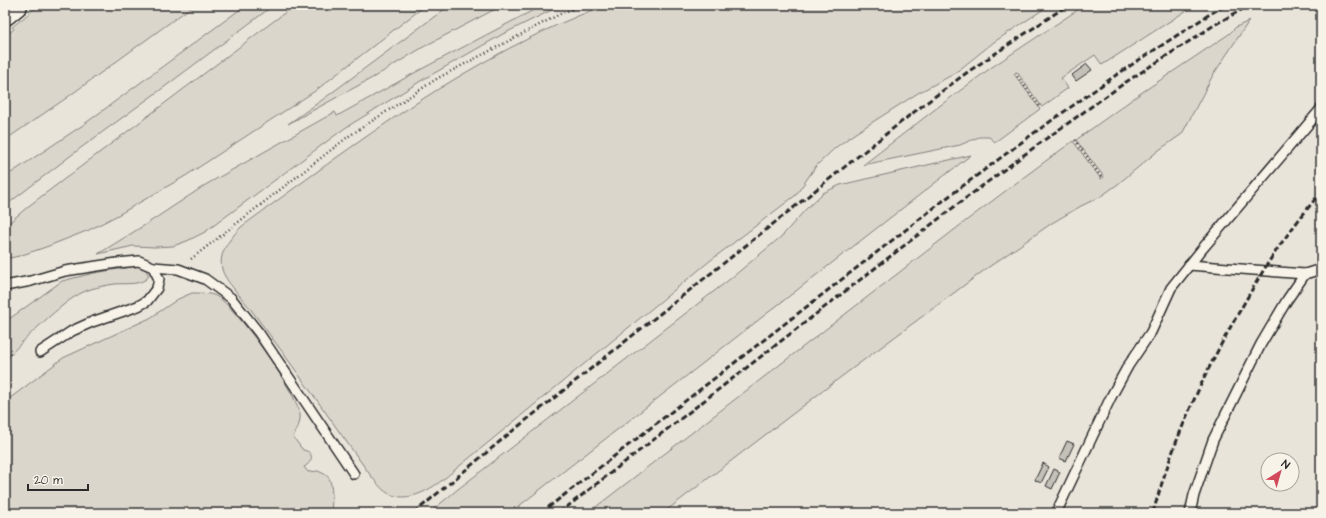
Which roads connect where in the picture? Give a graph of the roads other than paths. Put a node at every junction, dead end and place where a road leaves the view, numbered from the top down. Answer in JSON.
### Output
{"nodes":[{"id":1,"x":16,"y":5,"type":"edge"},
{"id":2,"x":5,"y":14,"type":"edge"},
{"id":3,"x":1321,"y":109,"type":"edge"},
{"id":4,"x":1189,"y":265,"type":"junction"},
{"id":5,"x":153,"y":267,"type":"junction"},
{"id":6,"x":1321,"y":269,"type":"edge"},
{"id":7,"x":1305,"y":274,"type":"junction"},
{"id":8,"x":5,"y":286,"type":"edge"},
{"id":9,"x":40,"y":352,"type":"dead end"},
{"id":10,"x":354,"y":474,"type":"dead end"},
{"id":11,"x":1056,"y":513,"type":"edge"},
{"id":12,"x":1190,"y":513,"type":"edge"}],
"edges":[{"from":1,"to":2,"type":"main road"},
{"from":3,"to":4,"type":"lane"},
{"from":4,"to":7,"type":"lane"},
{"from":4,"to":11,"type":"lane"},
{"from":5,"to":8,"type":"lane"},
{"from":5,"to":9,"type":"lane"},
{"from":5,"to":10,"type":"lane"},
{"from":6,"to":7,"type":"lane"},
{"from":7,"to":12,"type":"lane"}]}
